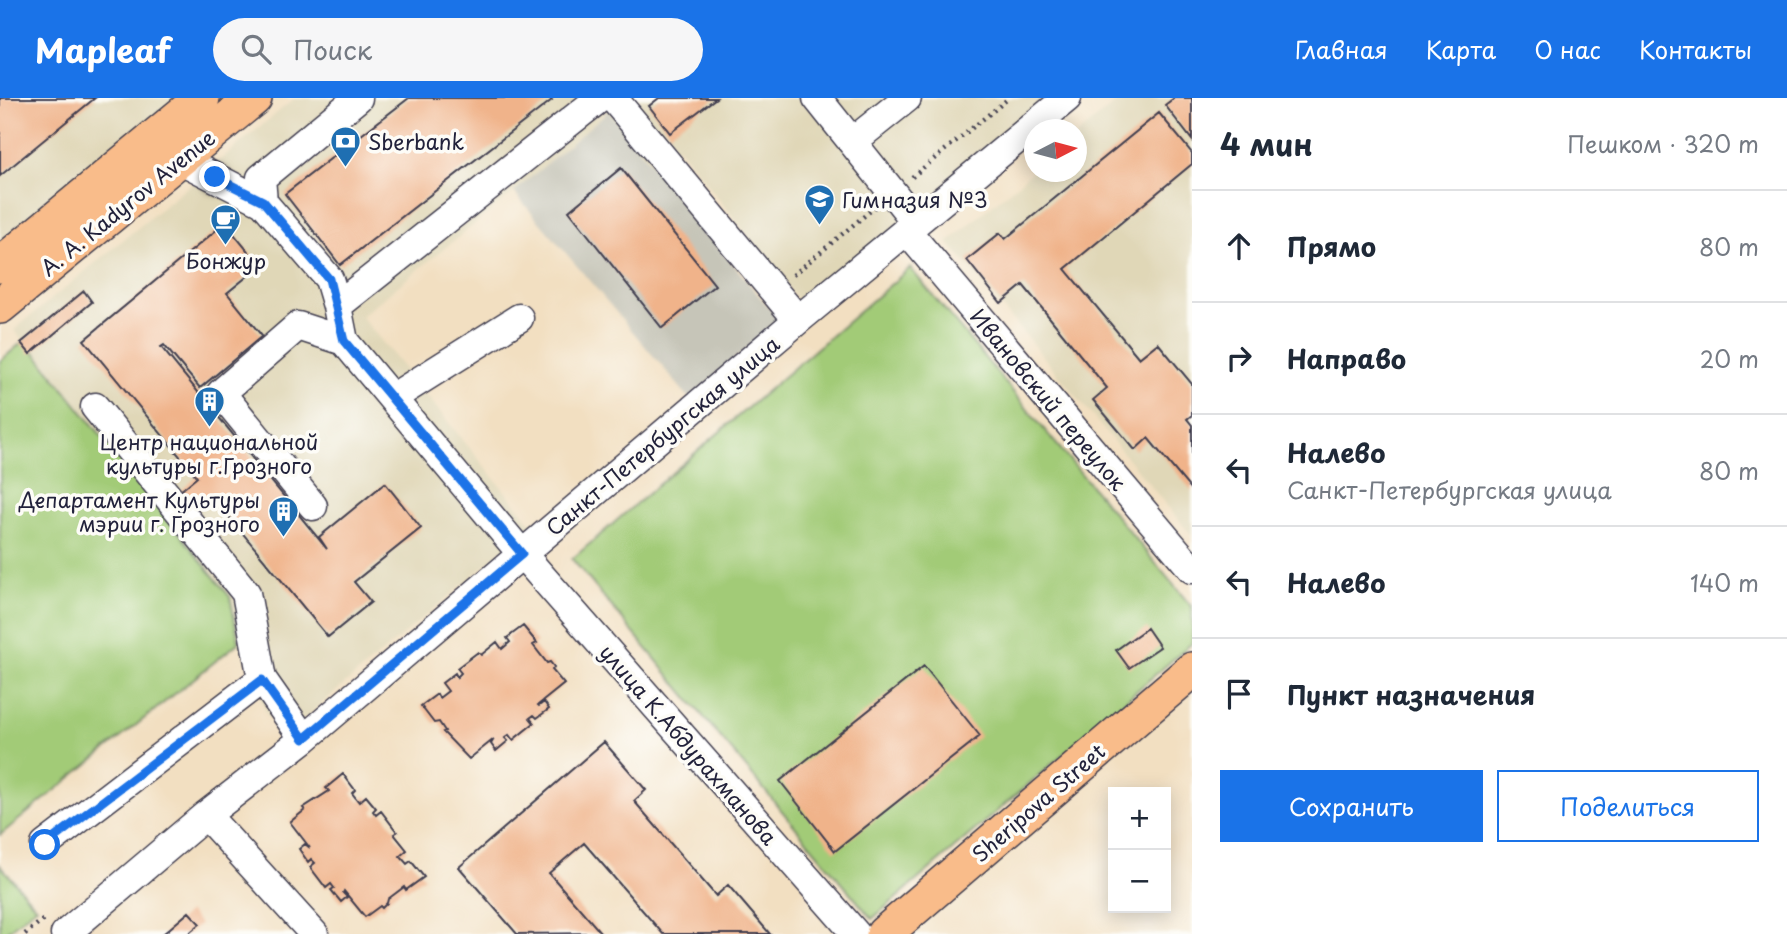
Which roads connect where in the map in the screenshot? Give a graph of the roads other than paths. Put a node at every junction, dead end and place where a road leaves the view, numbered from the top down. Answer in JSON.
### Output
{"nodes":[{"id":1,"x":202,"y":98,"type":"edge"},
{"id":2,"x":254,"y":98,"type":"edge"},
{"id":3,"x":358,"y":98,"type":"edge"},
{"id":4,"x":600,"y":98,"type":"edge"},
{"id":5,"x":614,"y":98,"type":"edge"},
{"id":6,"x":817,"y":98,"type":"edge"},
{"id":7,"x":907,"y":98,"type":"edge"},
{"id":8,"x":1067,"y":98,"type":"edge"},
{"id":9,"x":852,"y":142,"type":"junction"},
{"id":10,"x":179,"y":159,"type":"junction"},
{"id":11,"x":263,"y":201,"type":"junction"},
{"id":12,"x":911,"y":226,"type":"junction"},
{"id":13,"x":0,"y":264,"type":"edge"},
{"id":14,"x":0,"y":306,"type":"edge"},
{"id":15,"x":337,"y":306,"type":"junction"},
{"id":16,"x":519,"y":318,"type":"dead end"},
{"id":17,"x":798,"y":320,"type":"junction"},
{"id":18,"x":344,"y":341,"type":"junction"},
{"id":19,"x":392,"y":398,"type":"junction"},
{"id":20,"x":95,"y":407,"type":"dead end"},
{"id":21,"x":313,"y":506,"type":"dead end"},
{"id":22,"x":522,"y":554,"type":"junction"},
{"id":23,"x":1192,"y":569,"type":"edge"},
{"id":24,"x":1192,"y":670,"type":"edge"},
{"id":25,"x":262,"y":680,"type":"junction"},
{"id":26,"x":304,"y":739,"type":"junction"},
{"id":27,"x":206,"y":815,"type":"junction"},
{"id":28,"x":45,"y":845,"type":"dead end"},
{"id":29,"x":65,"y":934,"type":"edge"},
{"id":30,"x":314,"y":934,"type":"edge"},
{"id":31,"x":856,"y":934,"type":"edge"},
{"id":32,"x":884,"y":934,"type":"edge"}],
"edges":[{"from":1,"to":13,"type":"main road","name":"A. A. Kadyrov Avenue"},
{"from":2,"to":10,"type":"main road","name":"A. A. Kadyrov Avenue"},
{"from":3,"to":11,"type":"street"},
{"from":4,"to":15,"type":"street"},
{"from":5,"to":17,"type":"street"},
{"from":6,"to":9,"type":"street","name":"Ивановский переулок"},
{"from":7,"to":9,"type":"street"},
{"from":8,"to":12,"type":"street","name":"Санкт-Петербургская улица"},
{"from":9,"to":12,"type":"street","name":"Ивановский переулок"},
{"from":10,"to":11,"type":"street"},
{"from":10,"to":14,"type":"main road","name":"A. A. Kadyrov Avenue"},
{"from":11,"to":15,"type":"street"},
{"from":12,"to":17,"type":"street","name":"Санкт-Петербургская улица"},
{"from":12,"to":23,"type":"street","name":"Ивановский переулок"},
{"from":15,"to":18,"type":"street"},
{"from":16,"to":19,"type":"street"},
{"from":17,"to":22,"type":"street","name":"Санкт-Петербургская улица"},
{"from":18,"to":19,"type":"street","name":"улица К.Абдурахманова"},
{"from":18,"to":21,"type":"street"},
{"from":19,"to":22,"type":"street","name":"улица К.Абдурахманова"},
{"from":20,"to":25,"type":"street"},
{"from":22,"to":26,"type":"street","name":"Санкт-Петербургская улица"},
{"from":22,"to":31,"type":"street","name":"улица К.Абдурахманова"},
{"from":24,"to":32,"type":"main road","name":"Sheripova Street"},
{"from":25,"to":26,"type":"street"},
{"from":25,"to":28,"type":"street"},
{"from":26,"to":27,"type":"street","name":"Санкт-Петербургская улица"},
{"from":27,"to":29,"type":"street","name":"Санкт-Петербургская улица"},
{"from":27,"to":30,"type":"street"}]}
